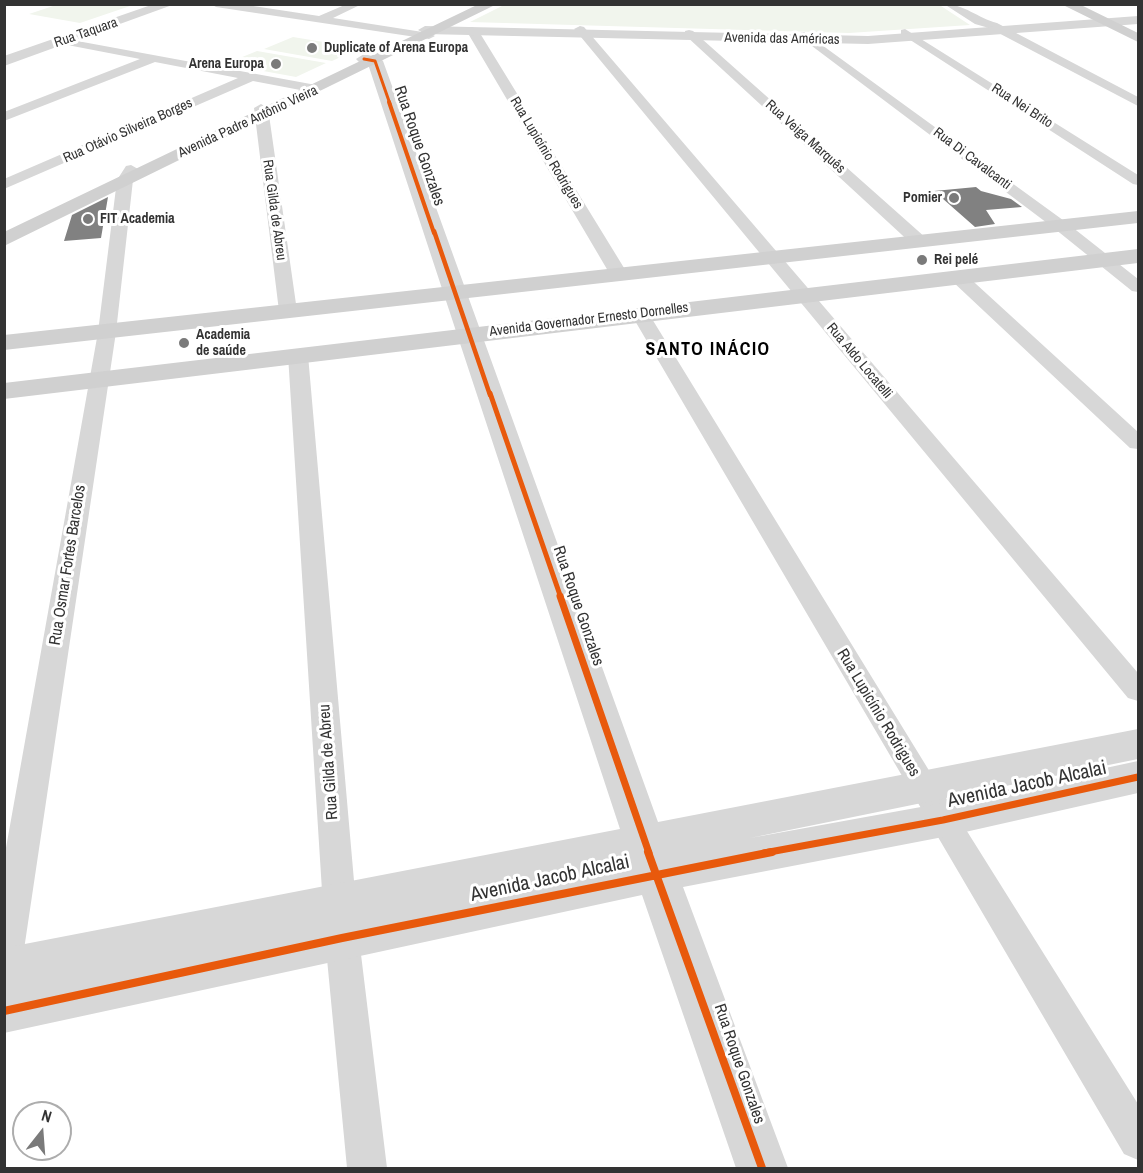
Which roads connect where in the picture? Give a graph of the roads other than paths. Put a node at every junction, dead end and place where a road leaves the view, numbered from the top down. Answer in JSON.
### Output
{"nodes":[{"id":1,"x":168,"y":4,"type":"edge"},
{"id":2,"x":216,"y":4,"type":"edge"},
{"id":3,"x":357,"y":4,"type":"edge"},
{"id":4,"x":478,"y":4,"type":"edge"},
{"id":5,"x":491,"y":4,"type":"edge"},
{"id":6,"x":949,"y":4,"type":"edge"},
{"id":7,"x":964,"y":4,"type":"edge"},
{"id":8,"x":1067,"y":4,"type":"edge"},
{"id":9,"x":1100,"y":15,"type":"edge"},
{"id":10,"x":1135,"y":19,"type":"edge"},
{"id":11,"x":320,"y":20,"type":"junction"},
{"id":12,"x":999,"y":28,"type":"junction"},
{"id":13,"x":431,"y":30,"type":"junction"},
{"id":14,"x":472,"y":30,"type":"junction"},
{"id":15,"x":582,"y":31,"type":"junction"},
{"id":16,"x":910,"y":34,"type":"junction"},
{"id":17,"x":692,"y":35,"type":"junction"},
{"id":18,"x":808,"y":38,"type":"junction"},
{"id":19,"x":1138,"y":38,"type":"edge"},
{"id":20,"x":60,"y":41,"type":"junction"},
{"id":21,"x":155,"y":58,"type":"junction"},
{"id":22,"x":370,"y":60,"type":"junction"},
{"id":23,"x":4,"y":61,"type":"edge"},
{"id":24,"x":250,"y":77,"type":"junction"},
{"id":25,"x":310,"y":88,"type":"junction"},
{"id":26,"x":1138,"y":102,"type":"edge"},
{"id":27,"x":261,"y":112,"type":"junction"},
{"id":28,"x":4,"y":117,"type":"edge"},
{"id":29,"x":128,"y":174,"type":"junction"},
{"id":30,"x":1138,"y":181,"type":"edge"},
{"id":31,"x":4,"y":185,"type":"edge"},
{"id":32,"x":1138,"y":218,"type":"edge"},
{"id":33,"x":1061,"y":226,"type":"junction"},
{"id":34,"x":4,"y":228,"type":"edge"},
{"id":35,"x":4,"y":240,"type":"edge"},
{"id":36,"x":921,"y":242,"type":"junction"},
{"id":37,"x":1138,"y":256,"type":"edge"},
{"id":38,"x":772,"y":259,"type":"junction"},
{"id":39,"x":1103,"y":260,"type":"junction"},
{"id":40,"x":620,"y":276,"type":"junction"},
{"id":41,"x":958,"y":277,"type":"junction"},
{"id":42,"x":1138,"y":286,"type":"edge"},
{"id":43,"x":457,"y":294,"type":"junction"},
{"id":44,"x":803,"y":296,"type":"junction"},
{"id":45,"x":288,"y":311,"type":"junction"},
{"id":46,"x":640,"y":314,"type":"junction"},
{"id":47,"x":107,"y":332,"type":"junction"},
{"id":48,"x":470,"y":334,"type":"junction"},
{"id":49,"x":4,"y":344,"type":"edge"},
{"id":50,"x":298,"y":355,"type":"junction"},
{"id":51,"x":98,"y":380,"type":"junction"},
{"id":52,"x":4,"y":391,"type":"edge"},
{"id":53,"x":1138,"y":443,"type":"edge"},
{"id":54,"x":1138,"y":691,"type":"edge"},
{"id":55,"x":1138,"y":744,"type":"edge"},
{"id":56,"x":1138,"y":777,"type":"edge"},
{"id":57,"x":933,"y":803,"type":"junction"},
{"id":58,"x":652,"y":858,"type":"junction"},
{"id":59,"x":341,"y":920,"type":"junction"},
{"id":60,"x":4,"y":963,"type":"edge"},
{"id":61,"x":4,"y":969,"type":"edge"},
{"id":62,"x":4,"y":1011,"type":"edge"},
{"id":63,"x":1138,"y":1140,"type":"edge"},
{"id":64,"x":367,"y":1168,"type":"edge"},
{"id":65,"x":762,"y":1168,"type":"edge"}],
"edges":[{"from":1,"to":20,"type":"street","name":"Rua Taquara"},
{"from":2,"to":11,"type":"street"},
{"from":3,"to":11,"type":"street"},
{"from":4,"to":13,"type":"main road","name":"Avenida Padre Antônio Vieira"},
{"from":5,"to":13,"type":"main road","name":"Avenida Padre Antônio Vieira"},
{"from":6,"to":12,"type":"street"},
{"from":7,"to":12,"type":"street"},
{"from":8,"to":9,"type":"main road"},
{"from":9,"to":10,"type":"street","name":"Avenida das Américas"},
{"from":9,"to":12,"type":"street","name":"Avenida das Américas"},
{"from":9,"to":19,"type":"main road"},
{"from":11,"to":13,"type":"street"},
{"from":12,"to":16,"type":"street","name":"Avenida das Américas"},
{"from":12,"to":26,"type":"street"},
{"from":13,"to":14,"type":"street","name":"Avenida das Américas"},
{"from":13,"to":15,"type":"street","name":"Avenida das Américas"},
{"from":13,"to":22,"type":"main road","name":"Avenida Padre Antônio Vieira"},
{"from":14,"to":15,"type":"street","name":"Avenida das Américas"},
{"from":14,"to":40,"type":"street","name":"Rua Lupicínio Rodrigues"},
{"from":15,"to":17,"type":"street","name":"Avenida das Américas"},
{"from":15,"to":38,"type":"street","name":"Rua Aldo Locatelli"},
{"from":16,"to":18,"type":"street","name":"Avenida das Américas"},
{"from":16,"to":30,"type":"street","name":"Rua Nei Brito"},
{"from":17,"to":18,"type":"street","name":"Avenida das Américas"},
{"from":17,"to":36,"type":"street","name":"Rua Veiga Marquês"},
{"from":18,"to":33,"type":"street","name":"Rua Di Cavalcanti"},
{"from":20,"to":21,"type":"street"},
{"from":20,"to":23,"type":"street","name":"Rua Taquara"},
{"from":21,"to":24,"type":"street"},
{"from":21,"to":28,"type":"street"},
{"from":22,"to":25,"type":"main road","name":"Avenida Padre Antônio Vieira"},
{"from":22,"to":43,"type":"street","name":"Rua Roque Gonzales"},
{"from":24,"to":25,"type":"street"},
{"from":24,"to":31,"type":"street","name":"Rua Otávio Silveira Borges"},
{"from":25,"to":27,"type":"main road","name":"Avenida Padre Antônio Vieira"},
{"from":27,"to":29,"type":"main road","name":"Avenida Padre Antônio Vieira"},
{"from":27,"to":45,"type":"street","name":"Rua Gilda de Abreu"},
{"from":29,"to":34,"type":"main road","name":"Avenida Padre Antônio Vieira"},
{"from":29,"to":35,"type":"main road","name":"Avenida Padre Antônio Vieira"},
{"from":29,"to":47,"type":"street","name":"Rua Osmar Fortes Barcelos"},
{"from":32,"to":33,"type":"main road"},
{"from":33,"to":36,"type":"main road"},
{"from":33,"to":39,"type":"street","name":"Rua Di Cavalcanti"},
{"from":36,"to":38,"type":"main road"},
{"from":37,"to":39,"type":"main road","name":"Avenida Governador Ernesto Dornelles"},
{"from":38,"to":40,"type":"main road"},
{"from":38,"to":44,"type":"street","name":"Rua Aldo Locatelli"},
{"from":39,"to":41,"type":"main road","name":"Avenida Governador Ernesto Dornelles"},
{"from":39,"to":42,"type":"street","name":"Rua Di Cavalcanti"},
{"from":40,"to":43,"type":"main road"},
{"from":41,"to":44,"type":"main road","name":"Avenida Governador Ernesto Dornelles"},
{"from":41,"to":53,"type":"street"},
{"from":43,"to":45,"type":"main road"},
{"from":43,"to":48,"type":"street","name":"Rua Roque Gonzales"},
{"from":44,"to":46,"type":"main road","name":"Avenida Governador Ernesto Dornelles"},
{"from":44,"to":54,"type":"street","name":"Rua Aldo Locatelli"},
{"from":45,"to":47,"type":"main road"},
{"from":46,"to":48,"type":"main road","name":"Avenida Governador Ernesto Dornelles"},
{"from":46,"to":57,"type":"street","name":"Rua Lupicínio Rodrigues"},
{"from":47,"to":49,"type":"main road"},
{"from":47,"to":51,"type":"street","name":"Rua Osmar Fortes Barcelos"},
{"from":48,"to":50,"type":"main road","name":"Avenida Governador Ernesto Dornelles"},
{"from":48,"to":58,"type":"street","name":"Rua Roque Gonzales"},
{"from":50,"to":51,"type":"main road","name":"Avenida Governador Ernesto Dornelles"},
{"from":50,"to":59,"type":"street","name":"Rua Gilda de Abreu"},
{"from":51,"to":52,"type":"main road","name":"Avenida Governador Ernesto Dornelles"},
{"from":51,"to":60,"type":"street","name":"Rua Osmar Fortes Barcelos"},
{"from":55,"to":57,"type":"street","name":"Avenida Jacob Alcalai"},
{"from":56,"to":57,"type":"street","name":"Avenida Jacob Alcalai"},
{"from":57,"to":58,"type":"street","name":"Avenida Jacob Alcalai"},
{"from":57,"to":63,"type":"street","name":"Rua Lupicínio Rodrigues"},
{"from":58,"to":59,"type":"street","name":"Avenida Jacob Alcalai"},
{"from":58,"to":65,"type":"street","name":"Rua Roque Gonzales"},
{"from":59,"to":61,"type":"street","name":"Avenida Jacob Alcalai"},
{"from":59,"to":62,"type":"street","name":"Avenida Jacob Alcalai"},
{"from":59,"to":64,"type":"street","name":"Rua Gilda de Abreu"}]}
